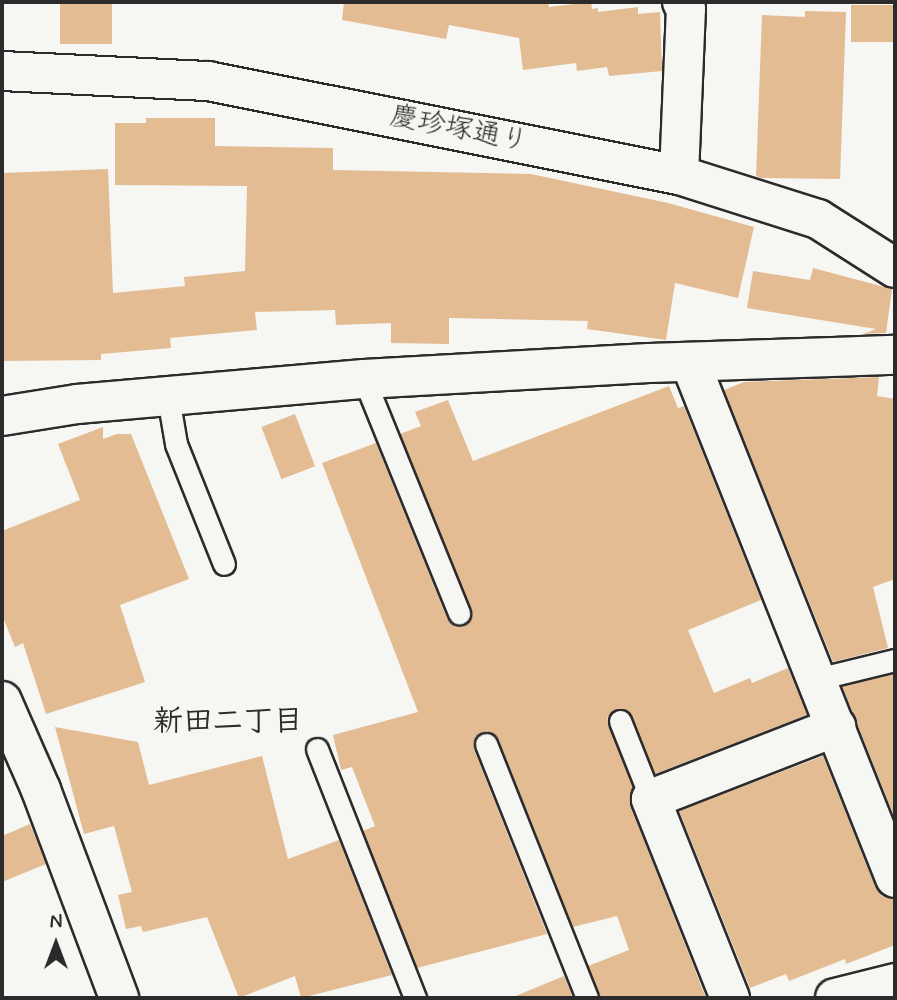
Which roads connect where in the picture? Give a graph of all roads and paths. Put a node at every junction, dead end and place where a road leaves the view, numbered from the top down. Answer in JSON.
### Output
{"nodes":[{"id":1,"x":691,"y":4,"type":"edge"},
{"id":2,"x":2,"y":71,"type":"edge"},
{"id":3,"x":679,"y":175,"type":"junction"},
{"id":4,"x":895,"y":268,"type":"edge"},
{"id":5,"x":895,"y":355,"type":"edge"},
{"id":6,"x":690,"y":362,"type":"junction"},
{"id":7,"x":364,"y":379,"type":"junction"},
{"id":8,"x":168,"y":397,"type":"junction"},
{"id":9,"x":2,"y":416,"type":"edge"},
{"id":10,"x":224,"y":564,"type":"dead end"},
{"id":11,"x":459,"y":613,"type":"dead end"},
{"id":12,"x":895,"y":660,"type":"edge"},
{"id":13,"x":817,"y":679,"type":"junction"},
{"id":14,"x":2,"y":701,"type":"edge"},
{"id":15,"x":620,"y":721,"type":"dead end"},
{"id":16,"x":836,"y":727,"type":"junction"},
{"id":17,"x":486,"y":744,"type":"dead end"},
{"id":18,"x":317,"y":749,"type":"dead end"},
{"id":19,"x":651,"y":799,"type":"junction"},
{"id":20,"x":895,"y":878,"type":"edge"},
{"id":21,"x":895,"y":983,"type":"edge"},
{"id":22,"x":119,"y":998,"type":"edge"},
{"id":23,"x":415,"y":998,"type":"edge"},
{"id":24,"x":587,"y":998,"type":"edge"},
{"id":25,"x":730,"y":998,"type":"edge"},
{"id":26,"x":835,"y":998,"type":"edge"}],
"edges":[{"from":1,"to":3,"type":"street"},
{"from":2,"to":3,"type":"street","name":"慶珍塚通り"},
{"from":3,"to":4,"type":"street","name":"慶珍塚通り"},
{"from":5,"to":6,"type":"street"},
{"from":6,"to":7,"type":"street"},
{"from":6,"to":13,"type":"street"},
{"from":7,"to":8,"type":"street"},
{"from":7,"to":11,"type":"lane"},
{"from":8,"to":9,"type":"street"},
{"from":8,"to":10,"type":"lane"},
{"from":12,"to":13,"type":"lane"},
{"from":13,"to":16,"type":"street"},
{"from":14,"to":22,"type":"street"},
{"from":15,"to":19,"type":"lane"},
{"from":16,"to":19,"type":"street"},
{"from":16,"to":20,"type":"street"},
{"from":17,"to":24,"type":"lane"},
{"from":18,"to":23,"type":"lane"},
{"from":19,"to":25,"type":"street"},
{"from":21,"to":26,"type":"street"}]}
